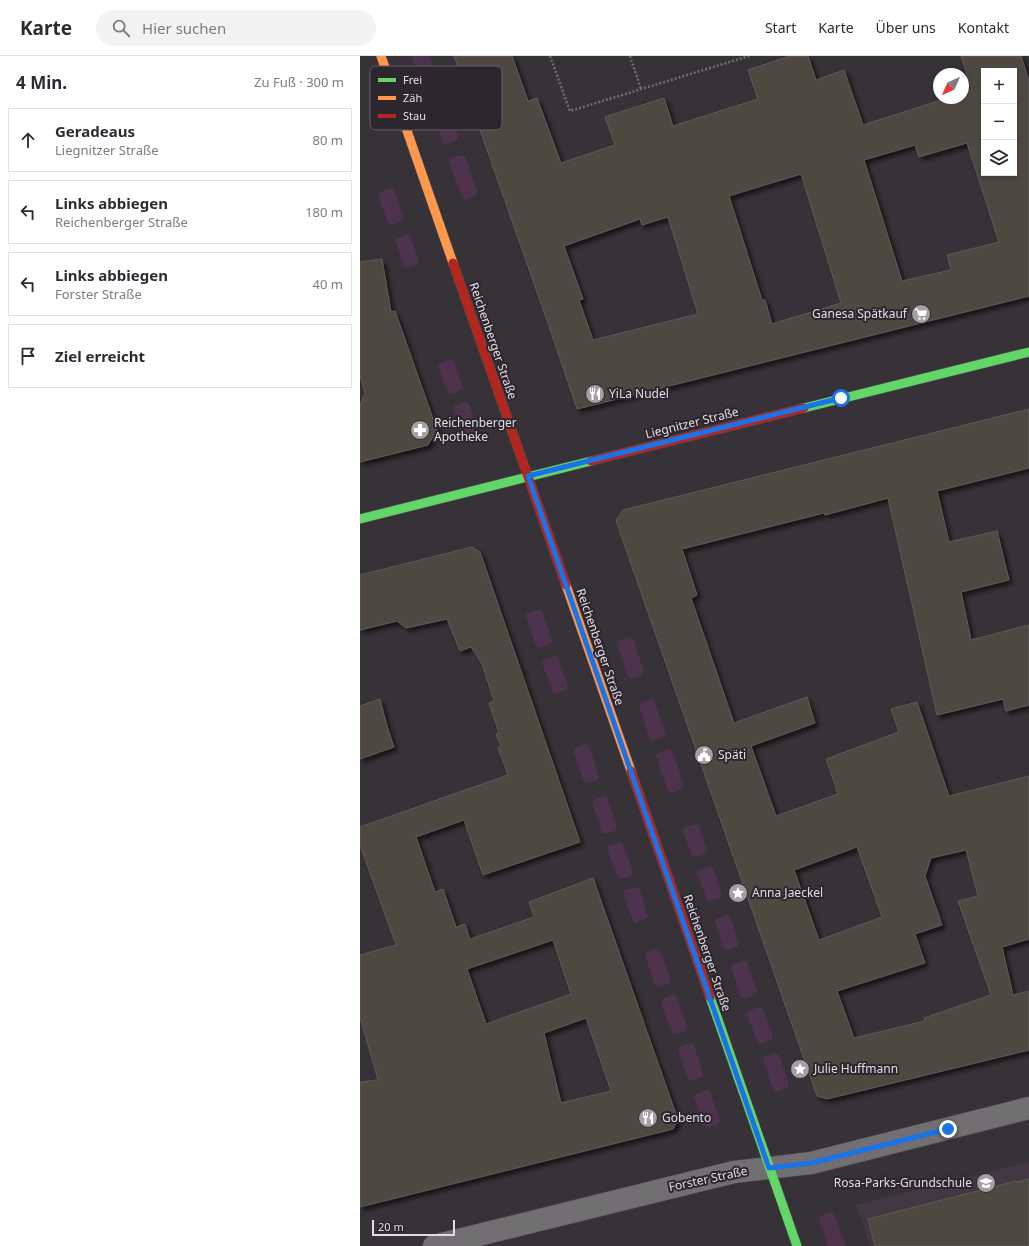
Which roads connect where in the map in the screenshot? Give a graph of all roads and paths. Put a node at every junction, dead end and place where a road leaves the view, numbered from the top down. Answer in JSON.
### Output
{"nodes":[{"id":1,"x":381,"y":56,"type":"edge"},
{"id":2,"x":550,"y":56,"type":"edge"},
{"id":3,"x":630,"y":56,"type":"edge"},
{"id":4,"x":749,"y":56,"type":"edge"},
{"id":5,"x":384,"y":66,"type":"edge"},
{"id":6,"x":641,"y":89,"type":"junction"},
{"id":7,"x":407,"y":130,"type":"edge"},
{"id":8,"x":1029,"y":352,"type":"edge"},
{"id":9,"x":528,"y":476,"type":"junction"},
{"id":10,"x":360,"y":519,"type":"edge"},
{"id":11,"x":1029,"y":1108,"type":"edge"},
{"id":12,"x":769,"y":1168,"type":"junction"},
{"id":13,"x":434,"y":1246,"type":"edge"},
{"id":14,"x":797,"y":1246,"type":"edge"}],
"edges":[{"from":1,"to":5,"type":"street","name":"Reichenberger Straße"},
{"from":2,"to":6,"type":"path"},
{"from":3,"to":6,"type":"path"},
{"from":4,"to":6,"type":"path"},
{"from":7,"to":9,"type":"street","name":"Reichenberger Straße"},
{"from":8,"to":9,"type":"street","name":"Liegnitzer Straße"},
{"from":9,"to":10,"type":"street","name":"Liegnitzer Straße"},
{"from":9,"to":12,"type":"street","name":"Reichenberger Straße"},
{"from":11,"to":12,"type":"street","name":"Forster Straße"},
{"from":12,"to":13,"type":"street","name":"Forster Straße"},
{"from":12,"to":14,"type":"street","name":"Reichenberger Straße"}]}
